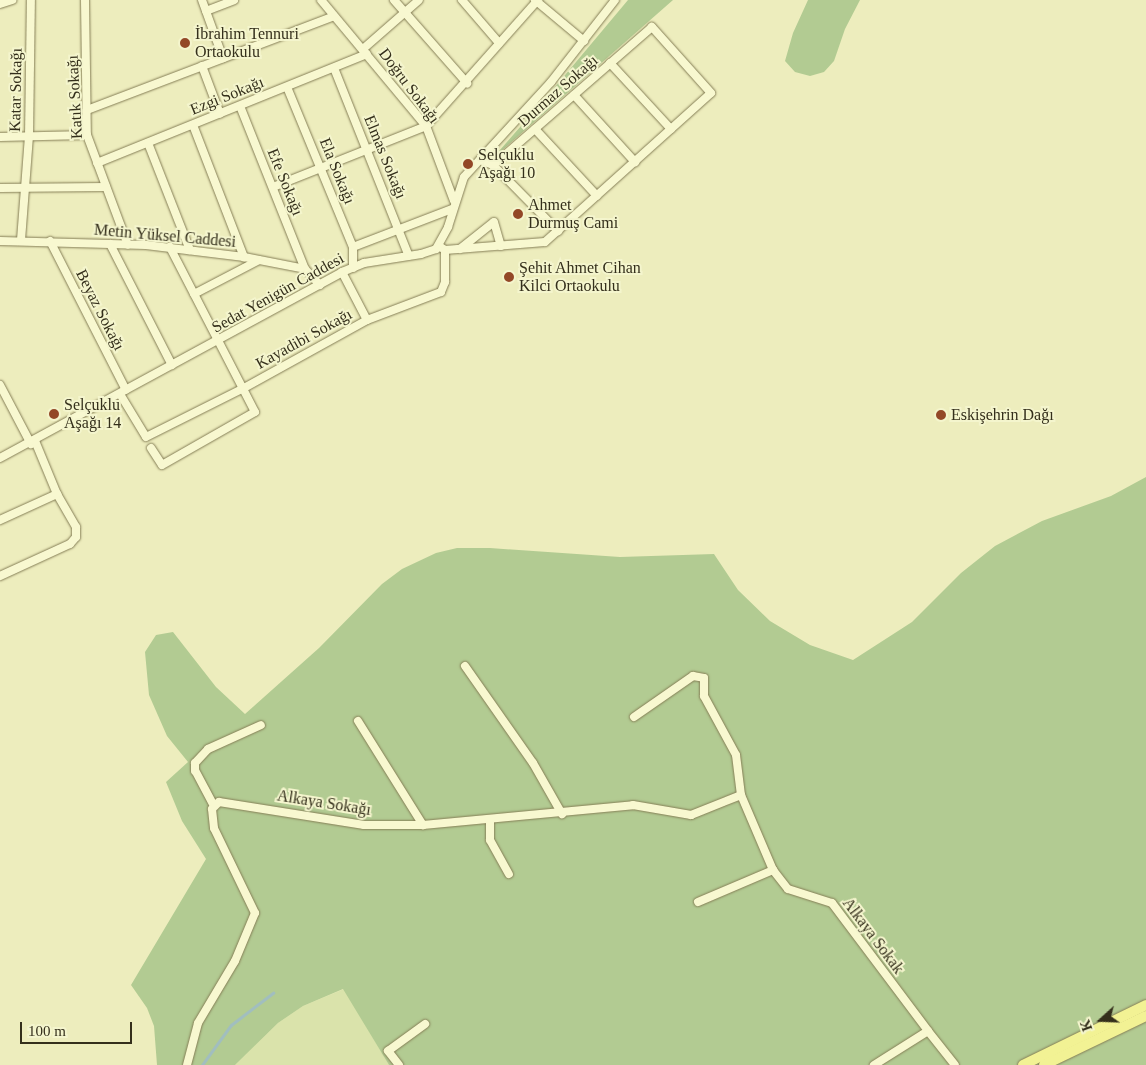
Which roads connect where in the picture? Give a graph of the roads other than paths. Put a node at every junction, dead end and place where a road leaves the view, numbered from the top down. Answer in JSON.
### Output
{"nodes":[{"id":1,"x":12,"y":0,"type":"edge"},
{"id":2,"x":31,"y":0,"type":"edge"},
{"id":3,"x":85,"y":0,"type":"edge"},
{"id":4,"x":202,"y":0,"type":"edge"},
{"id":5,"x":234,"y":0,"type":"edge"},
{"id":6,"x":320,"y":0,"type":"edge"},
{"id":7,"x":394,"y":0,"type":"edge"},
{"id":8,"x":419,"y":0,"type":"edge"},
{"id":9,"x":462,"y":0,"type":"edge"},
{"id":10,"x":614,"y":0,"type":"edge"},
{"id":11,"x":537,"y":1,"type":"edge"},
{"id":12,"x":0,"y":4,"type":"edge"},
{"id":13,"x":206,"y":11,"type":"junction"},
{"id":14,"x":405,"y":12,"type":"junction"},
{"id":15,"x":334,"y":16,"type":"junction"},
{"id":16,"x":652,"y":27,"type":"joint"},
{"id":17,"x":584,"y":41,"type":"junction"},
{"id":18,"x":499,"y":44,"type":"junction"},
{"id":19,"x":365,"y":52,"type":"junction"},
{"id":20,"x":223,"y":58,"type":"junction"},
{"id":21,"x":610,"y":63,"type":"junction"},
{"id":22,"x":202,"y":66,"type":"junction"},
{"id":23,"x":334,"y":68,"type":"junction"},
{"id":24,"x":467,"y":83,"type":"junction"},
{"id":25,"x":287,"y":87,"type":"junction"},
{"id":26,"x":574,"y":95,"type":"junction"},
{"id":27,"x":240,"y":106,"type":"junction"},
{"id":28,"x":87,"y":110,"type":"junction"},
{"id":29,"x":220,"y":114,"type":"junction"},
{"id":30,"x":193,"y":125,"type":"junction"},
{"id":31,"x":426,"y":126,"type":"junction"},
{"id":32,"x":535,"y":129,"type":"junction"},
{"id":33,"x":671,"y":129,"type":"junction"},
{"id":34,"x":87,"y":135,"type":"junction"},
{"id":35,"x":0,"y":137,"type":"edge"},
{"id":36,"x":29,"y":137,"type":"junction"},
{"id":37,"x":148,"y":143,"type":"junction"},
{"id":38,"x":367,"y":150,"type":"junction"},
{"id":39,"x":480,"y":160,"type":"junction"},
{"id":40,"x":98,"y":162,"type":"junction"},
{"id":41,"x":635,"y":162,"type":"junction"},
{"id":42,"x":493,"y":165,"type":"junction"},
{"id":43,"x":321,"y":168,"type":"junction"},
{"id":44,"x":23,"y":187,"type":"junction"},
{"id":45,"x":106,"y":187,"type":"junction"},
{"id":46,"x":272,"y":187,"type":"junction"},
{"id":47,"x":0,"y":188,"type":"edge"},
{"id":48,"x":597,"y":196,"type":"junction"},
{"id":49,"x":453,"y":205,"type":"junction"},
{"id":50,"x":398,"y":228,"type":"junction"},
{"id":51,"x":558,"y":231,"type":"junction"},
{"id":52,"x":21,"y":240,"type":"junction"},
{"id":53,"x":0,"y":241,"type":"edge"},
{"id":54,"x":50,"y":241,"type":"junction"},
{"id":55,"x":110,"y":244,"type":"junction"},
{"id":56,"x":128,"y":245,"type":"junction"},
{"id":57,"x":501,"y":246,"type":"junction"},
{"id":58,"x":170,"y":247,"type":"junction"},
{"id":59,"x":353,"y":247,"type":"junction"},
{"id":60,"x":442,"y":248,"type":"junction"},
{"id":61,"x":459,"y":249,"type":"junction"},
{"id":62,"x":190,"y":250,"type":"junction"},
{"id":63,"x":244,"y":256,"type":"junction"},
{"id":64,"x":409,"y":256,"type":"junction"},
{"id":65,"x":259,"y":260,"type":"junction"},
{"id":66,"x":353,"y":268,"type":"junction"},
{"id":67,"x":305,"y":269,"type":"junction"},
{"id":68,"x":342,"y":272,"type":"junction"},
{"id":69,"x":320,"y":285,"type":"junction"},
{"id":70,"x":194,"y":294,"type":"junction"},
{"id":71,"x":367,"y":320,"type":"junction"},
{"id":72,"x":218,"y":342,"type":"junction"},
{"id":73,"x":172,"y":366,"type":"junction"},
{"id":74,"x":0,"y":385,"type":"edge"},
{"id":75,"x":244,"y":388,"type":"junction"},
{"id":76,"x":123,"y":392,"type":"junction"},
{"id":77,"x":3,"y":396,"type":"edge"},
{"id":78,"x":146,"y":437,"type":"joint"},
{"id":79,"x":33,"y":443,"type":"junction"},
{"id":80,"x":151,"y":448,"type":"dead end"},
{"id":81,"x":0,"y":458,"type":"edge"},
{"id":82,"x":57,"y":494,"type":"junction"},
{"id":83,"x":0,"y":520,"type":"edge"},
{"id":84,"x":0,"y":576,"type":"edge"},
{"id":85,"x":466,"y":666,"type":"dead end"},
{"id":86,"x":634,"y":717,"type":"dead end"},
{"id":87,"x":358,"y":720,"type":"dead end"},
{"id":88,"x":260,"y":725,"type":"dead end"},
{"id":89,"x":741,"y":795,"type":"junction"},
{"id":90,"x":214,"y":806,"type":"junction"},
{"id":91,"x":562,"y":814,"type":"junction"},
{"id":92,"x":490,"y":819,"type":"junction"},
{"id":93,"x":423,"y":825,"type":"junction"},
{"id":94,"x":773,"y":870,"type":"junction"},
{"id":95,"x":509,"y":874,"type":"dead end"},
{"id":96,"x":698,"y":902,"type":"dead end"},
{"id":97,"x":1146,"y":1005,"type":"edge"},
{"id":98,"x":1146,"y":1016,"type":"edge"},
{"id":99,"x":425,"y":1024,"type":"dead end"},
{"id":100,"x":928,"y":1031,"type":"junction"},
{"id":101,"x":187,"y":1065,"type":"edge"},
{"id":102,"x":400,"y":1065,"type":"edge"},
{"id":103,"x":874,"y":1065,"type":"edge"},
{"id":104,"x":955,"y":1065,"type":"edge"},
{"id":105,"x":1023,"y":1065,"type":"edge"},
{"id":106,"x":1044,"y":1065,"type":"edge"}],
"edges":[{"from":1,"to":12,"type":"street"},
{"from":2,"to":36,"type":"street","name":"Katar Sokağı"},
{"from":3,"to":28,"type":"street","name":"Katık Sokağı"},
{"from":4,"to":13,"type":"street"},
{"from":5,"to":13,"type":"street"},
{"from":6,"to":15,"type":"street","name":"Doğru Sokağı"},
{"from":7,"to":14,"type":"street"},
{"from":8,"to":14,"type":"street","name":"Ezgi Sokağı"},
{"from":9,"to":18,"type":"street"},
{"from":10,"to":17,"type":"street"},
{"from":11,"to":17,"type":"street"},
{"from":11,"to":18,"type":"street"},
{"from":13,"to":20,"type":"street"},
{"from":14,"to":19,"type":"street","name":"Ezgi Sokağı"},
{"from":14,"to":24,"type":"street"},
{"from":15,"to":19,"type":"street","name":"Doğru Sokağı"},
{"from":15,"to":20,"type":"street"},
{"from":16,"to":21,"type":"street","name":"Durmaz Sokağı"},
{"from":16,"to":33,"type":"street","name":"Sedat Yenigün Caddesi"},
{"from":17,"to":39,"type":"street"},
{"from":18,"to":24,"type":"street"},
{"from":19,"to":23,"type":"street","name":"Ezgi Sokağı"},
{"from":19,"to":31,"type":"street","name":"Doğru Sokağı"},
{"from":20,"to":22,"type":"street"},
{"from":21,"to":26,"type":"street","name":"Durmaz Sokağı"},
{"from":21,"to":33,"type":"street"},
{"from":22,"to":28,"type":"street"},
{"from":22,"to":29,"type":"street"},
{"from":23,"to":25,"type":"street","name":"Ezgi Sokağı"},
{"from":23,"to":38,"type":"street","name":"Elmas Sokağı"},
{"from":24,"to":31,"type":"street"},
{"from":25,"to":27,"type":"street","name":"Ezgi Sokağı"},
{"from":25,"to":43,"type":"street","name":"Ela Sokağı"},
{"from":26,"to":32,"type":"street","name":"Durmaz Sokağı"},
{"from":26,"to":41,"type":"street"},
{"from":27,"to":29,"type":"street","name":"Ezgi Sokağı"},
{"from":27,"to":46,"type":"street","name":"Efe Sokağı"},
{"from":28,"to":34,"type":"street","name":"Katık Sokağı"},
{"from":29,"to":30,"type":"street","name":"Ezgi Sokağı"},
{"from":30,"to":37,"type":"street","name":"Ezgi Sokağı"},
{"from":30,"to":63,"type":"street"},
{"from":31,"to":38,"type":"street"},
{"from":31,"to":49,"type":"street","name":"Doğru Sokağı"},
{"from":32,"to":42,"type":"street","name":"Durmaz Sokağı"},
{"from":32,"to":48,"type":"street"},
{"from":33,"to":41,"type":"street","name":"Sedat Yenigün Caddesi"},
{"from":34,"to":36,"type":"street"},
{"from":34,"to":40,"type":"street","name":"Katık Sokağı"},
{"from":35,"to":36,"type":"street"},
{"from":36,"to":44,"type":"street","name":"Katar Sokağı"},
{"from":37,"to":40,"type":"street","name":"Ezgi Sokağı"},
{"from":37,"to":62,"type":"street"},
{"from":38,"to":43,"type":"street"},
{"from":38,"to":50,"type":"street","name":"Elmas Sokağı"},
{"from":39,"to":42,"type":"street"},
{"from":39,"to":49,"type":"street"},
{"from":40,"to":45,"type":"street","name":"Katık Sokağı"},
{"from":41,"to":48,"type":"street","name":"Sedat Yenigün Caddesi"},
{"from":42,"to":51,"type":"street"},
{"from":43,"to":46,"type":"street"},
{"from":43,"to":59,"type":"street","name":"Ela Sokağı"},
{"from":44,"to":45,"type":"street"},
{"from":44,"to":47,"type":"street"},
{"from":44,"to":52,"type":"street","name":"Katar Sokağı"},
{"from":45,"to":56,"type":"street","name":"Katık Sokağı"},
{"from":46,"to":67,"type":"street","name":"Efe Sokağı"},
{"from":48,"to":51,"type":"street","name":"Sedat Yenigün Caddesi"},
{"from":49,"to":50,"type":"street"},
{"from":49,"to":60,"type":"street"},
{"from":50,"to":59,"type":"street"},
{"from":50,"to":64,"type":"street","name":"Elmas Sokağı"},
{"from":51,"to":57,"type":"street","name":"Sedat Yenigün Caddesi"},
{"from":52,"to":53,"type":"street","name":"Metin Yüksel Caddesi"},
{"from":52,"to":54,"type":"street","name":"Metin Yüksel Caddesi"},
{"from":54,"to":55,"type":"street","name":"Metin Yüksel Caddesi"},
{"from":54,"to":76,"type":"street","name":"Beyaz Sokağı"},
{"from":55,"to":56,"type":"street","name":"Metin Yüksel Caddesi"},
{"from":55,"to":73,"type":"street"},
{"from":56,"to":58,"type":"street","name":"Metin Yüksel Caddesi"},
{"from":57,"to":61,"type":"street","name":"Sedat Yenigün Caddesi"},
{"from":57,"to":61,"type":"street"},
{"from":58,"to":62,"type":"street","name":"Metin Yüksel Caddesi"},
{"from":58,"to":70,"type":"street"},
{"from":59,"to":66,"type":"street","name":"Ela Sokağı"},
{"from":60,"to":61,"type":"street","name":"Sedat Yenigün Caddesi"},
{"from":60,"to":64,"type":"street","name":"Sedat Yenigün Caddesi"},
{"from":60,"to":71,"type":"street","name":"Kayadibi Sokağı"},
{"from":62,"to":63,"type":"street","name":"Metin Yüksel Caddesi"},
{"from":63,"to":65,"type":"street","name":"Metin Yüksel Caddesi"},
{"from":64,"to":66,"type":"street","name":"Sedat Yenigün Caddesi"},
{"from":65,"to":67,"type":"street","name":"Metin Yüksel Caddesi"},
{"from":65,"to":70,"type":"street"},
{"from":66,"to":68,"type":"street","name":"Sedat Yenigün Caddesi"},
{"from":67,"to":69,"type":"street"},
{"from":68,"to":69,"type":"street","name":"Sedat Yenigün Caddesi"},
{"from":68,"to":71,"type":"street"},
{"from":69,"to":72,"type":"street","name":"Sedat Yenigün Caddesi"},
{"from":70,"to":72,"type":"street"},
{"from":71,"to":75,"type":"street","name":"Kayadibi Sokağı"},
{"from":72,"to":73,"type":"street","name":"Sedat Yenigün Caddesi"},
{"from":72,"to":75,"type":"street"},
{"from":73,"to":76,"type":"street","name":"Sedat Yenigün Caddesi"},
{"from":74,"to":77,"type":"street"},
{"from":75,"to":78,"type":"street","name":"Kayadibi Sokağı"},
{"from":75,"to":80,"type":"street"},
{"from":76,"to":78,"type":"street","name":"Beyaz Sokağı"},
{"from":76,"to":79,"type":"street","name":"Sedat Yenigün Caddesi"},
{"from":77,"to":79,"type":"street"},
{"from":79,"to":81,"type":"street","name":"Sedat Yenigün Caddesi"},
{"from":79,"to":82,"type":"street"},
{"from":82,"to":83,"type":"street"},
{"from":82,"to":84,"type":"street"},
{"from":85,"to":91,"type":"street"},
{"from":86,"to":89,"type":"street","name":"Alkaya Sokak"},
{"from":87,"to":93,"type":"street"},
{"from":88,"to":90,"type":"street"},
{"from":89,"to":91,"type":"street","name":"Alkaya Sokağı"},
{"from":89,"to":94,"type":"street","name":"Alkaya Sokak"},
{"from":90,"to":93,"type":"street","name":"Alkaya Sokağı"},
{"from":90,"to":101,"type":"street"},
{"from":91,"to":92,"type":"street","name":"Alkaya Sokağı"},
{"from":92,"to":93,"type":"street","name":"Alkaya Sokağı"},
{"from":92,"to":95,"type":"street"},
{"from":94,"to":96,"type":"street"},
{"from":94,"to":100,"type":"street","name":"Alkaya Sokak"},
{"from":97,"to":105,"type":"main road"},
{"from":98,"to":106,"type":"main road"},
{"from":99,"to":102,"type":"street"},
{"from":100,"to":103,"type":"street"},
{"from":100,"to":104,"type":"street","name":"Alkaya Sokak"}]}
